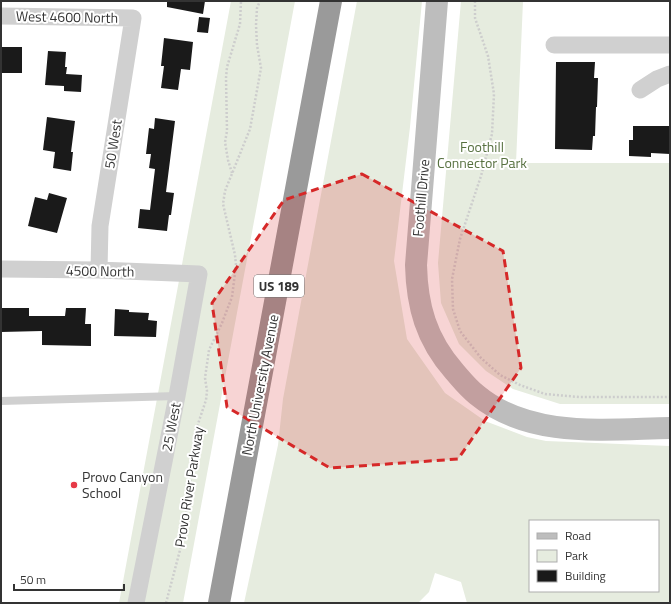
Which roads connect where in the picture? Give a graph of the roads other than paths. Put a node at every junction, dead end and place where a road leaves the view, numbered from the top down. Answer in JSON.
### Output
{"nodes":[{"id":1,"x":331,"y":1,"type":"edge"},
{"id":2,"x":437,"y":1,"type":"edge"},
{"id":3,"x":1,"y":16,"type":"edge"},
{"id":4,"x":133,"y":18,"type":"joint"},
{"id":5,"x":554,"y":45,"type":"dead end"},
{"id":6,"x":670,"y":46,"type":"edge"},
{"id":7,"x":670,"y":74,"type":"edge"},
{"id":8,"x":640,"y":90,"type":"dead end"},
{"id":9,"x":1,"y":269,"type":"edge"},
{"id":10,"x":99,"y":270,"type":"junction"},
{"id":11,"x":199,"y":274,"type":"joint"},
{"id":12,"x":177,"y":396,"type":"junction"},
{"id":13,"x":1,"y":401,"type":"edge"},
{"id":14,"x":670,"y":428,"type":"edge"},
{"id":15,"x":136,"y":603,"type":"edge"},
{"id":16,"x":219,"y":603,"type":"edge"}],
"edges":[{"from":1,"to":16,"type":"highway","name":"North University Avenue","number":"US 189"},
{"from":2,"to":14,"type":"main road","name":"Foothill Drive"},
{"from":3,"to":4,"type":"street","name":"West 4600 North"},
{"from":4,"to":10,"type":"street","name":"50 West"},
{"from":5,"to":6,"type":"street"},
{"from":7,"to":8,"type":"street"},
{"from":9,"to":10,"type":"street","name":"4500 North"},
{"from":10,"to":11,"type":"street","name":"4500 North"},
{"from":11,"to":12,"type":"street","name":"25 West"},
{"from":12,"to":13,"type":"lane"},
{"from":12,"to":15,"type":"street","name":"25 West"}]}
